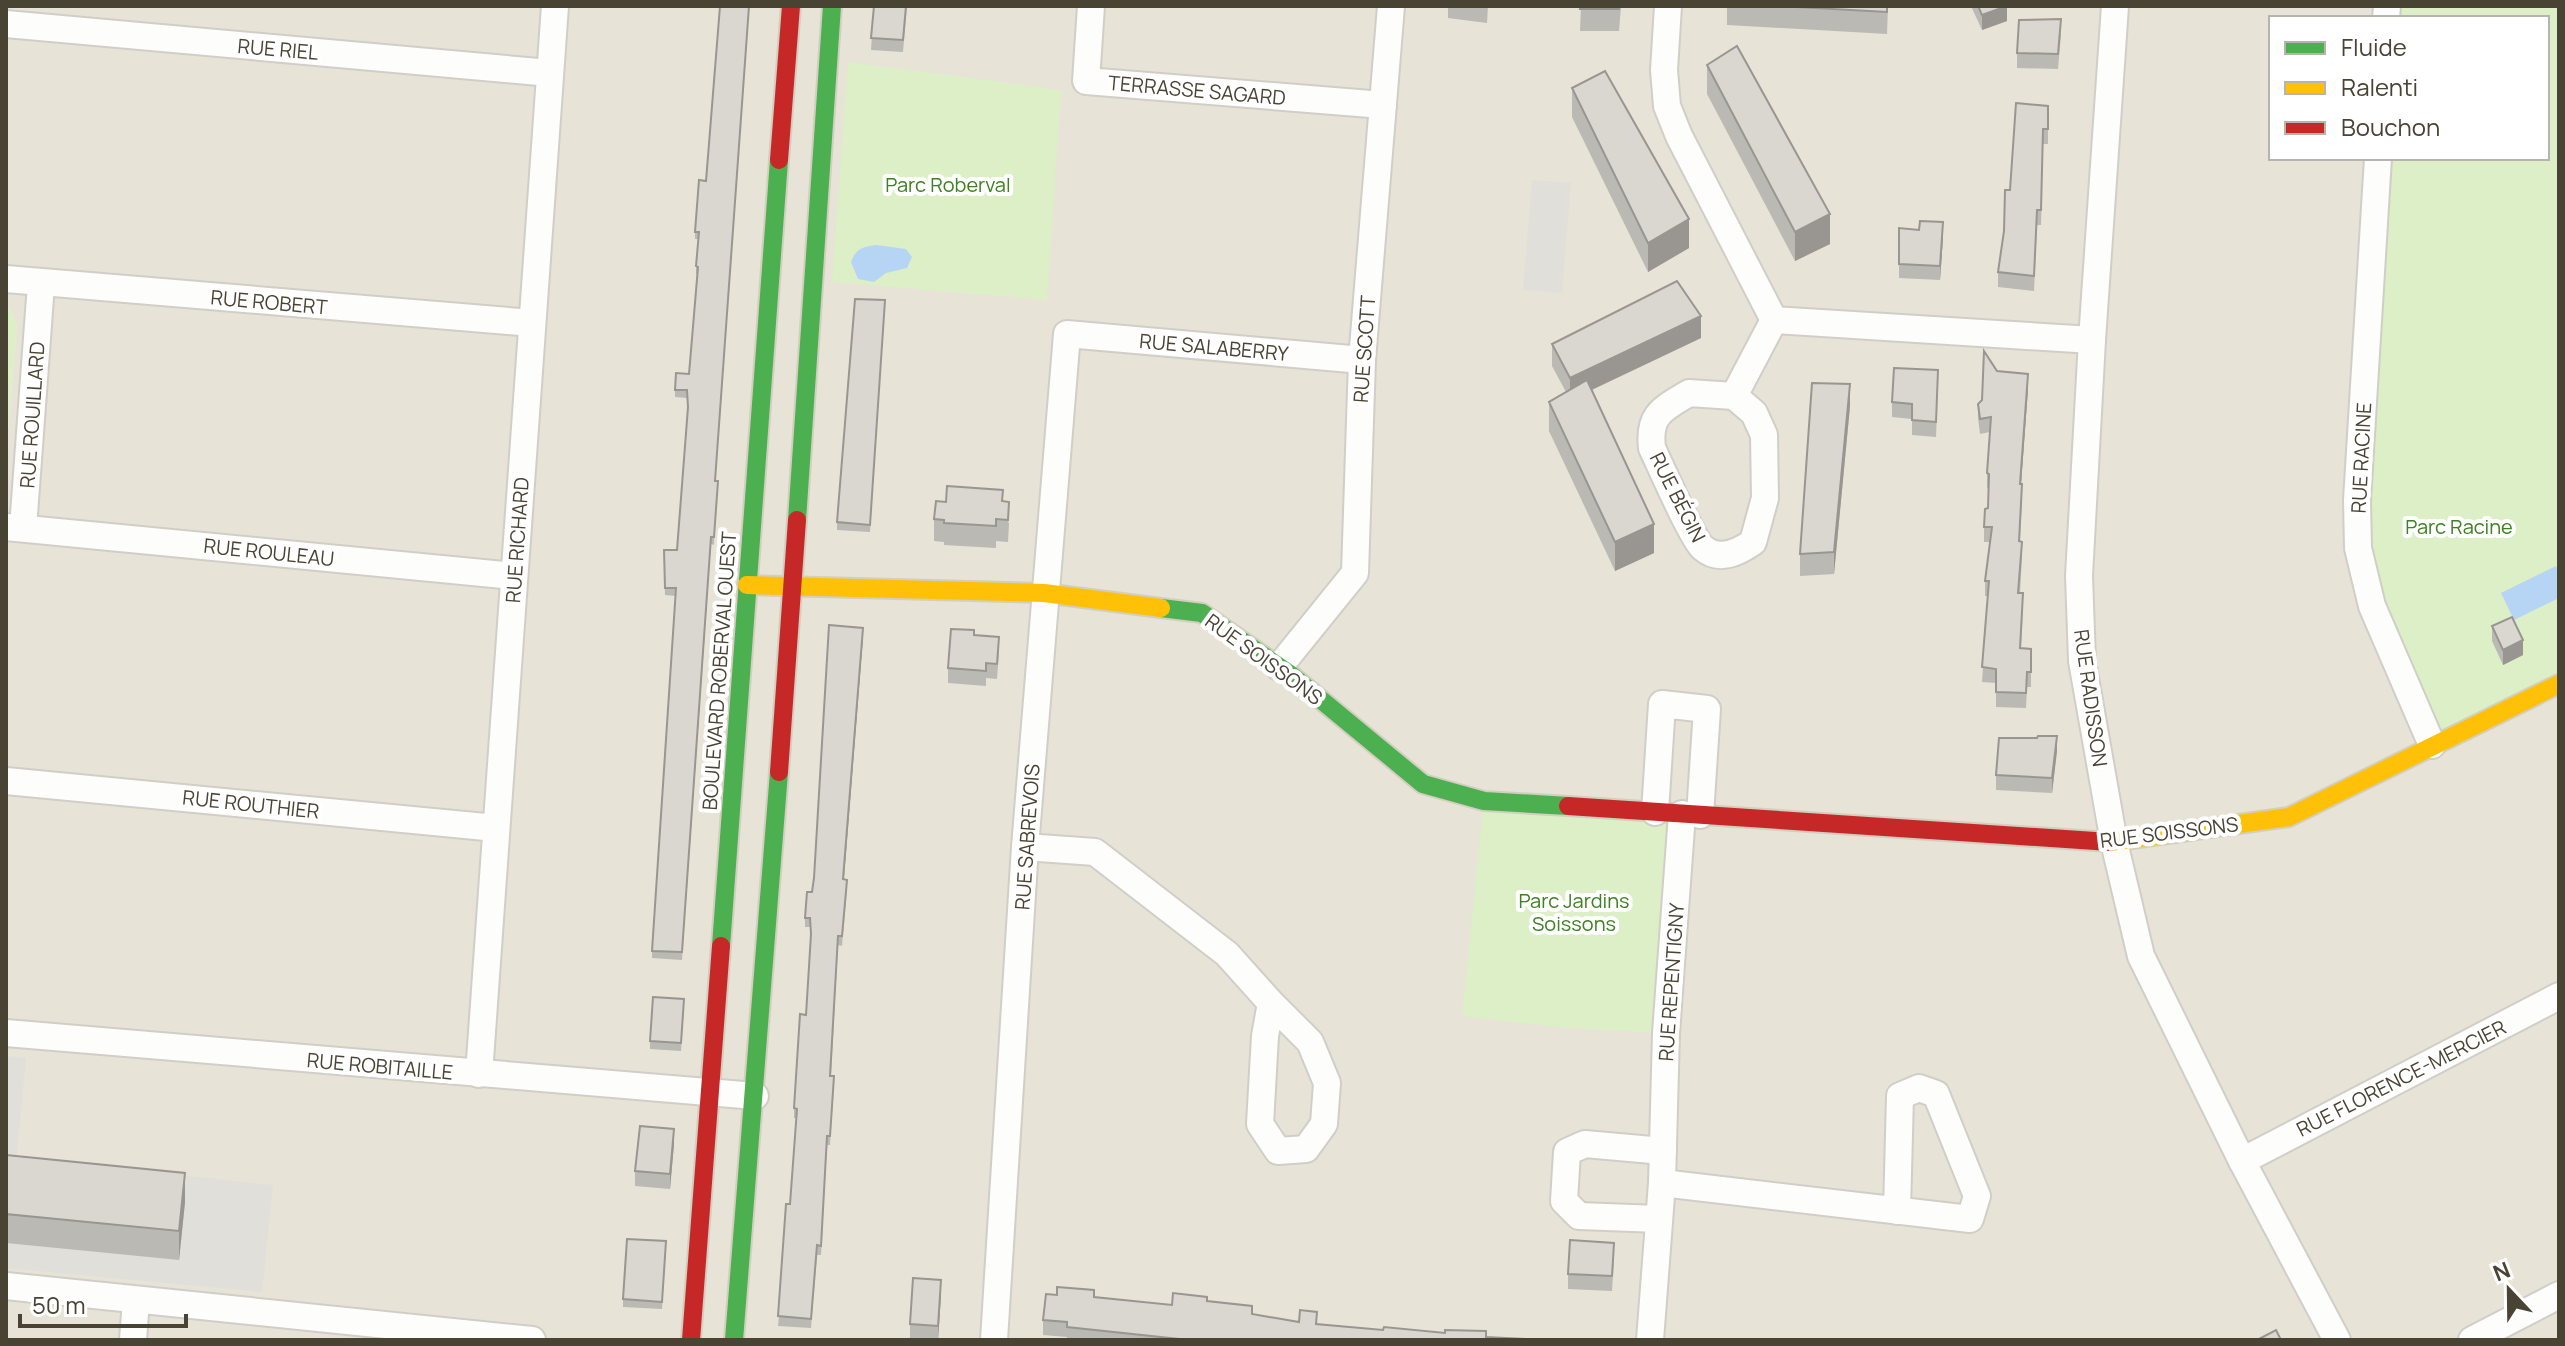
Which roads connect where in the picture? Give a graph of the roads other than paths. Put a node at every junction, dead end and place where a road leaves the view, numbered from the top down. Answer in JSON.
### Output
{"nodes":[{"id":1,"x":555,"y":6,"type":"edge"},
{"id":2,"x":791,"y":6,"type":"edge"},
{"id":3,"x":832,"y":6,"type":"edge"},
{"id":4,"x":1091,"y":6,"type":"edge"},
{"id":5,"x":1391,"y":6,"type":"edge"},
{"id":6,"x":1668,"y":6,"type":"edge"},
{"id":7,"x":2115,"y":6,"type":"edge"},
{"id":8,"x":6,"y":24,"type":"edge"},
{"id":9,"x":550,"y":73,"type":"junction"},
{"id":10,"x":1383,"y":105,"type":"junction"},
{"id":11,"x":2378,"y":160,"type":"edge"},
{"id":12,"x":6,"y":279,"type":"edge"},
{"id":13,"x":41,"y":284,"type":"junction"},
{"id":14,"x":1774,"y":320,"type":"junction"},
{"id":15,"x":532,"y":323,"type":"junction"},
{"id":16,"x":1067,"y":334,"type":"joint"},
{"id":17,"x":2092,"y":340,"type":"junction"},
{"id":18,"x":1362,"y":360,"type":"junction"},
{"id":19,"x":1734,"y":396,"type":"junction"},
{"id":20,"x":15,"y":527,"type":"edge"},
{"id":21,"x":514,"y":576,"type":"junction"},
{"id":22,"x":747,"y":585,"type":"junction"},
{"id":23,"x":794,"y":587,"type":"junction"},
{"id":24,"x":1044,"y":593,"type":"junction"},
{"id":25,"x":1279,"y":667,"type":"junction"},
{"id":26,"x":2559,"y":684,"type":"edge"},
{"id":27,"x":2432,"y":745,"type":"junction"},
{"id":28,"x":6,"y":781,"type":"edge"},
{"id":29,"x":1655,"y":812,"type":"junction"},
{"id":30,"x":1691,"y":815,"type":"junction"},
{"id":31,"x":496,"y":828,"type":"junction"},
{"id":32,"x":2114,"y":842,"type":"junction"},
{"id":33,"x":1025,"y":847,"type":"junction"},
{"id":34,"x":2559,"y":996,"type":"edge"},
{"id":35,"x":1271,"y":1003,"type":"junction"},
{"id":36,"x":6,"y":1033,"type":"edge"},
{"id":37,"x":479,"y":1074,"type":"junction"},
{"id":38,"x":709,"y":1092,"type":"junction"},
{"id":39,"x":755,"y":1096,"type":"junction"},
{"id":40,"x":1663,"y":1151,"type":"junction"},
{"id":41,"x":2242,"y":1161,"type":"junction"},
{"id":42,"x":1662,"y":1183,"type":"junction"},
{"id":43,"x":1897,"y":1211,"type":"junction"},
{"id":44,"x":1659,"y":1219,"type":"junction"},
{"id":45,"x":6,"y":1286,"type":"edge"},
{"id":46,"x":2559,"y":1295,"type":"edge"},
{"id":47,"x":136,"y":1300,"type":"junction"},
{"id":48,"x":395,"y":1334,"type":"edge"},
{"id":49,"x":133,"y":1340,"type":"edge"},
{"id":50,"x":532,"y":1340,"type":"edge"},
{"id":51,"x":691,"y":1340,"type":"edge"},
{"id":52,"x":734,"y":1340,"type":"edge"},
{"id":53,"x":994,"y":1340,"type":"edge"},
{"id":54,"x":1650,"y":1340,"type":"edge"},
{"id":55,"x":2337,"y":1340,"type":"edge"},
{"id":56,"x":2472,"y":1340,"type":"edge"}],
"edges":[{"from":1,"to":9,"type":"street","name":"RUE RICHARD"},
{"from":2,"to":22,"type":"street","name":"BOULEVARD ROBERVAL OUEST"},
{"from":3,"to":23,"type":"street"},
{"from":4,"to":10,"type":"street","name":"TERRASSE SAGARD"},
{"from":5,"to":10,"type":"street","name":"RUE SCOTT"},
{"from":6,"to":14,"type":"street"},
{"from":7,"to":17,"type":"street","name":"RUE RADISSON"},
{"from":8,"to":9,"type":"street","name":"RUE RIEL"},
{"from":9,"to":15,"type":"street","name":"RUE RICHARD"},
{"from":10,"to":18,"type":"street","name":"RUE SCOTT"},
{"from":11,"to":27,"type":"street","name":"RUE RACINE"},
{"from":12,"to":13,"type":"street","name":"RUE ROBERT"},
{"from":13,"to":15,"type":"street","name":"RUE ROBERT"},
{"from":13,"to":20,"type":"street","name":"RUE ROUILLARD"},
{"from":14,"to":17,"type":"street"},
{"from":14,"to":19,"type":"street"},
{"from":15,"to":21,"type":"street","name":"RUE RICHARD"},
{"from":16,"to":18,"type":"street","name":"RUE SALABERRY"},
{"from":16,"to":24,"type":"street","name":"RUE SABREVOIS"},
{"from":17,"to":32,"type":"street","name":"RUE RADISSON"},
{"from":18,"to":25,"type":"street","name":"RUE SCOTT"},
{"from":19,"to":19,"type":"street","name":"RUE BÉGIN"},
{"from":20,"to":21,"type":"street","name":"RUE ROULEAU"},
{"from":21,"to":31,"type":"street","name":"RUE RICHARD"},
{"from":22,"to":23,"type":"street","name":"RUE SOISSONS"},
{"from":22,"to":38,"type":"street","name":"BOULEVARD ROBERVAL OUEST"},
{"from":23,"to":24,"type":"street","name":"RUE SOISSONS"},
{"from":23,"to":39,"type":"street"},
{"from":24,"to":25,"type":"street","name":"RUE SOISSONS"},
{"from":24,"to":33,"type":"street","name":"RUE SABREVOIS"},
{"from":25,"to":29,"type":"street","name":"RUE SOISSONS"},
{"from":26,"to":27,"type":"street","name":"RUE SOISSONS"},
{"from":27,"to":32,"type":"street","name":"RUE SOISSONS"},
{"from":28,"to":31,"type":"street","name":"RUE ROUTHIER"},
{"from":29,"to":30,"type":"street","name":"RUE SOISSONS"},
{"from":29,"to":30,"type":"street"},
{"from":30,"to":32,"type":"street","name":"RUE SOISSONS"},
{"from":30,"to":40,"type":"street","name":"RUE REPENTIGNY"},
{"from":31,"to":37,"type":"street","name":"RUE RICHARD"},
{"from":32,"to":41,"type":"street","name":"RUE RADISSON"},
{"from":33,"to":35,"type":"street"},
{"from":33,"to":53,"type":"street","name":"RUE SABREVOIS"},
{"from":34,"to":41,"type":"street","name":"RUE FLORENCE-MERCIER"},
{"from":35,"to":35,"type":"street"},
{"from":36,"to":37,"type":"street","name":"RUE ROBITAILLE"},
{"from":37,"to":38,"type":"street","name":"RUE ROBITAILLE"},
{"from":38,"to":39,"type":"street","name":"RUE ROBITAILLE"},
{"from":38,"to":51,"type":"street","name":"BOULEVARD ROBERVAL OUEST"},
{"from":39,"to":52,"type":"street"},
{"from":40,"to":42,"type":"street","name":"RUE REPENTIGNY"},
{"from":40,"to":44,"type":"street"},
{"from":41,"to":55,"type":"street","name":"RUE RADISSON"},
{"from":42,"to":43,"type":"street"},
{"from":42,"to":44,"type":"street","name":"RUE REPENTIGNY"},
{"from":43,"to":43,"type":"street"},
{"from":44,"to":54,"type":"street","name":"RUE REPENTIGNY"},
{"from":45,"to":47,"type":"street"},
{"from":46,"to":56,"type":"street"},
{"from":47,"to":48,"type":"street"},
{"from":47,"to":49,"type":"street"},
{"from":48,"to":50,"type":"street"}]}
